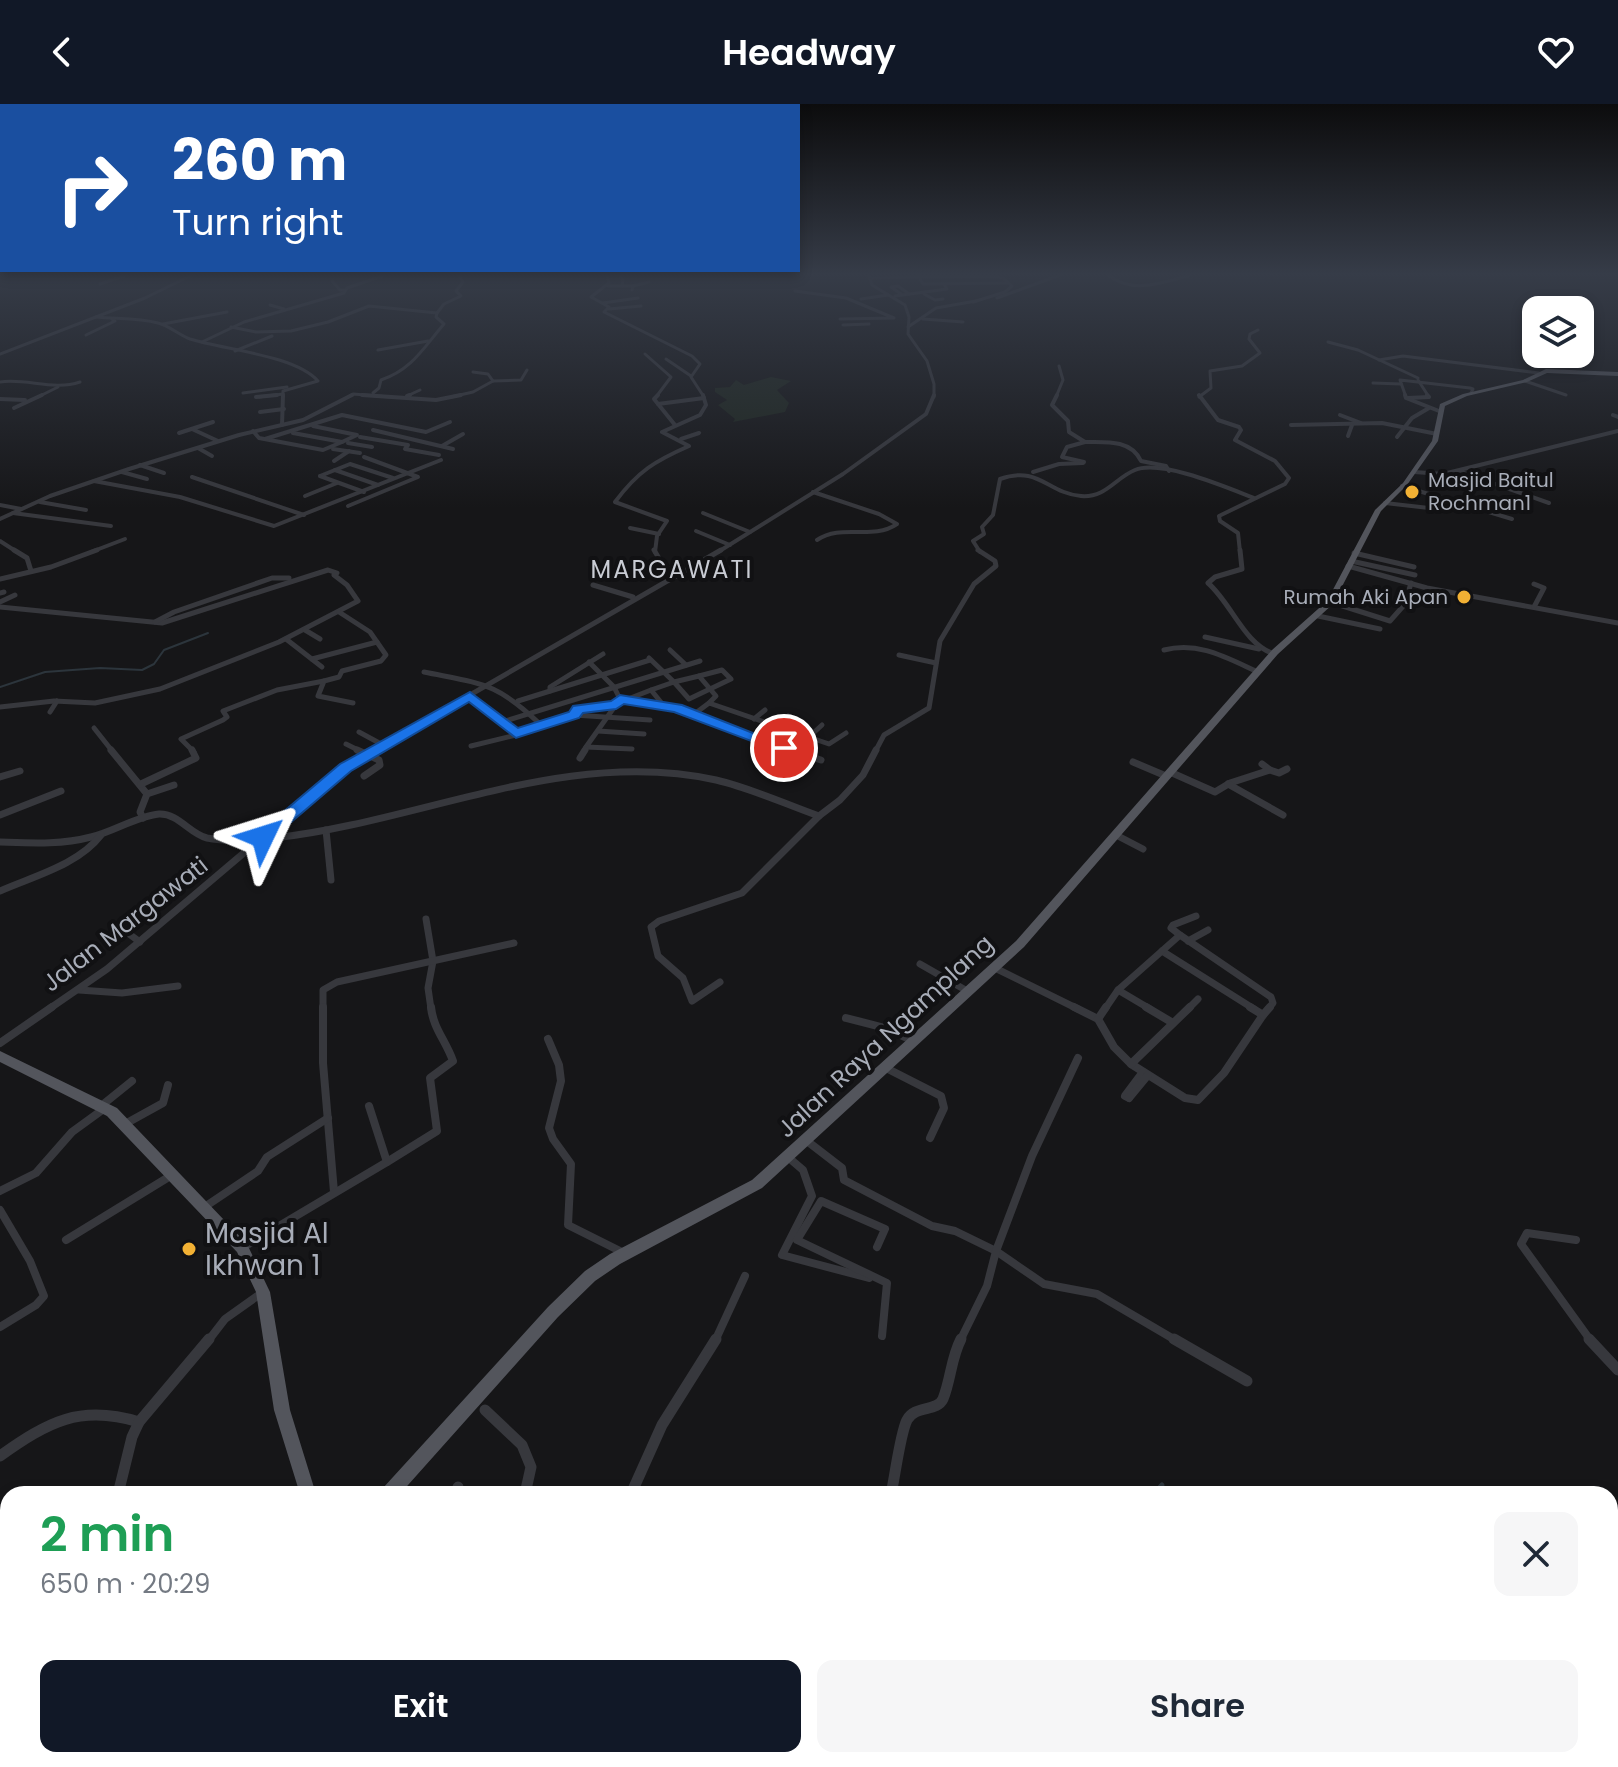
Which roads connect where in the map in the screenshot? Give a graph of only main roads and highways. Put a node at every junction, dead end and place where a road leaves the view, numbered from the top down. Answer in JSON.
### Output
{"nodes":[{"id":1,"x":1618,"y":374,"type":"edge"},
{"id":2,"x":0,"y":1056,"type":"edge"},
{"id":3,"x":306,"y":1486,"type":"edge"},
{"id":4,"x":396,"y":1486,"type":"edge"}],
"edges":[{"from":1,"to":4,"type":"main road","name":"Jalan Raya Ngamplang"},
{"from":2,"to":3,"type":"main road"}]}
